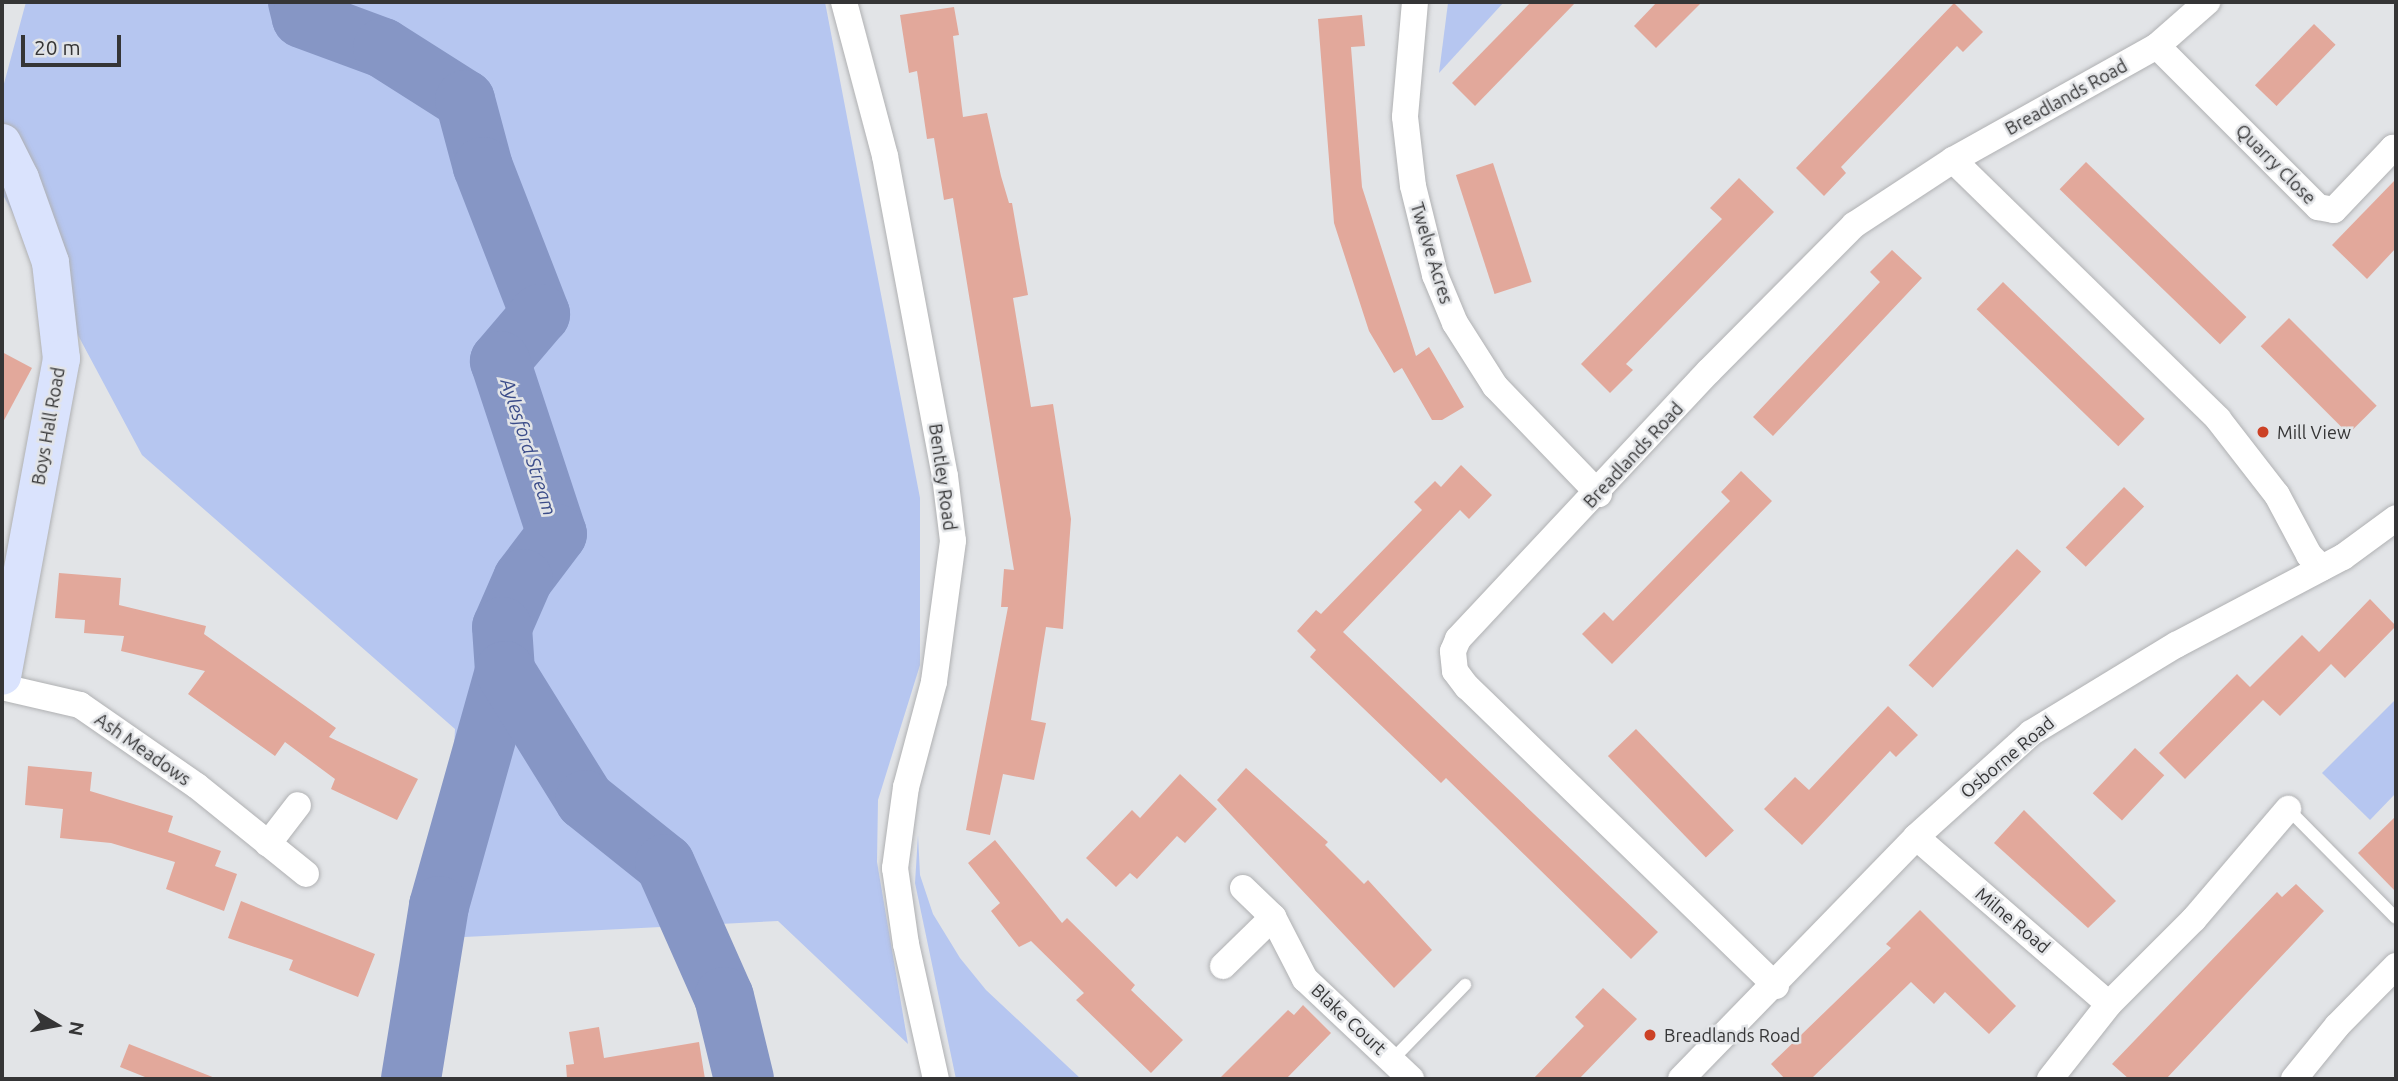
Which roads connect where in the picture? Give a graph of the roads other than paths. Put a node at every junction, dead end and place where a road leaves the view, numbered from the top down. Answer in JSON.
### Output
{"nodes":[{"id":1,"x":845,"y":2,"type":"edge"},
{"id":2,"x":1415,"y":2,"type":"edge"},
{"id":3,"x":2207,"y":2,"type":"edge"},
{"id":4,"x":2157,"y":46,"type":"junction"},
{"id":5,"x":2,"y":142,"type":"edge"},
{"id":6,"x":2395,"y":148,"type":"edge"},
{"id":7,"x":1953,"y":160,"type":"junction"},
{"id":8,"x":1599,"y":494,"type":"junction"},
{"id":9,"x":2396,"y":518,"type":"edge"},
{"id":10,"x":2322,"y":568,"type":"junction"},
{"id":11,"x":2,"y":676,"type":"edge"},
{"id":12,"x":2,"y":687,"type":"edge"},
{"id":13,"x":298,"y":804,"type":"dead end"},
{"id":14,"x":2288,"y":809,"type":"joint"},
{"id":15,"x":1916,"y":837,"type":"junction"},
{"id":16,"x":268,"y":844,"type":"junction"},
{"id":17,"x":306,"y":874,"type":"dead end"},
{"id":18,"x":1243,"y":888,"type":"dead end"},
{"id":19,"x":1273,"y":917,"type":"junction"},
{"id":20,"x":2396,"y":918,"type":"edge"},
{"id":21,"x":1223,"y":966,"type":"dead end"},
{"id":22,"x":2396,"y":966,"type":"edge"},
{"id":23,"x":1465,"y":985,"type":"dead end"},
{"id":24,"x":1776,"y":986,"type":"junction"},
{"id":25,"x":2109,"y":1004,"type":"junction"},
{"id":26,"x":1392,"y":1060,"type":"junction"},
{"id":27,"x":2306,"y":1075,"type":"edge"},
{"id":28,"x":936,"y":1079,"type":"edge"},
{"id":29,"x":1411,"y":1079,"type":"edge"},
{"id":30,"x":1681,"y":1079,"type":"edge"},
{"id":31,"x":2050,"y":1079,"type":"edge"}],
"edges":[{"from":1,"to":28,"type":"street","name":"Bentley Road"},
{"from":2,"to":8,"type":"street","name":"Twelve Acres"},
{"from":3,"to":4,"type":"street","name":"Breadlands Road"},
{"from":4,"to":6,"type":"street","name":"Quarry Close"},
{"from":4,"to":7,"type":"street","name":"Breadlands Road"},
{"from":5,"to":11,"type":"street","name":"Boys Hall Road"},
{"from":7,"to":8,"type":"street","name":"Breadlands Road"},
{"from":7,"to":10,"type":"street"},
{"from":8,"to":24,"type":"street","name":"Breadlands Road"},
{"from":9,"to":10,"type":"street","name":"Osborne Road"},
{"from":10,"to":15,"type":"street","name":"Osborne Road"},
{"from":12,"to":16,"type":"street","name":"Ash Meadows"},
{"from":13,"to":16,"type":"street"},
{"from":14,"to":20,"type":"lane"},
{"from":14,"to":25,"type":"street"},
{"from":15,"to":24,"type":"street","name":"Osborne Road"},
{"from":15,"to":25,"type":"street","name":"Milne Road"},
{"from":16,"to":17,"type":"street","name":"Ash Meadows"},
{"from":18,"to":19,"type":"street","name":"Blake Court"},
{"from":19,"to":21,"type":"street"},
{"from":19,"to":26,"type":"street","name":"Blake Court"},
{"from":22,"to":27,"type":"street"},
{"from":23,"to":26,"type":"lane"},
{"from":24,"to":30,"type":"street","name":"Osborne Road"},
{"from":25,"to":31,"type":"street"},
{"from":26,"to":29,"type":"street","name":"Blake Court"}]}
